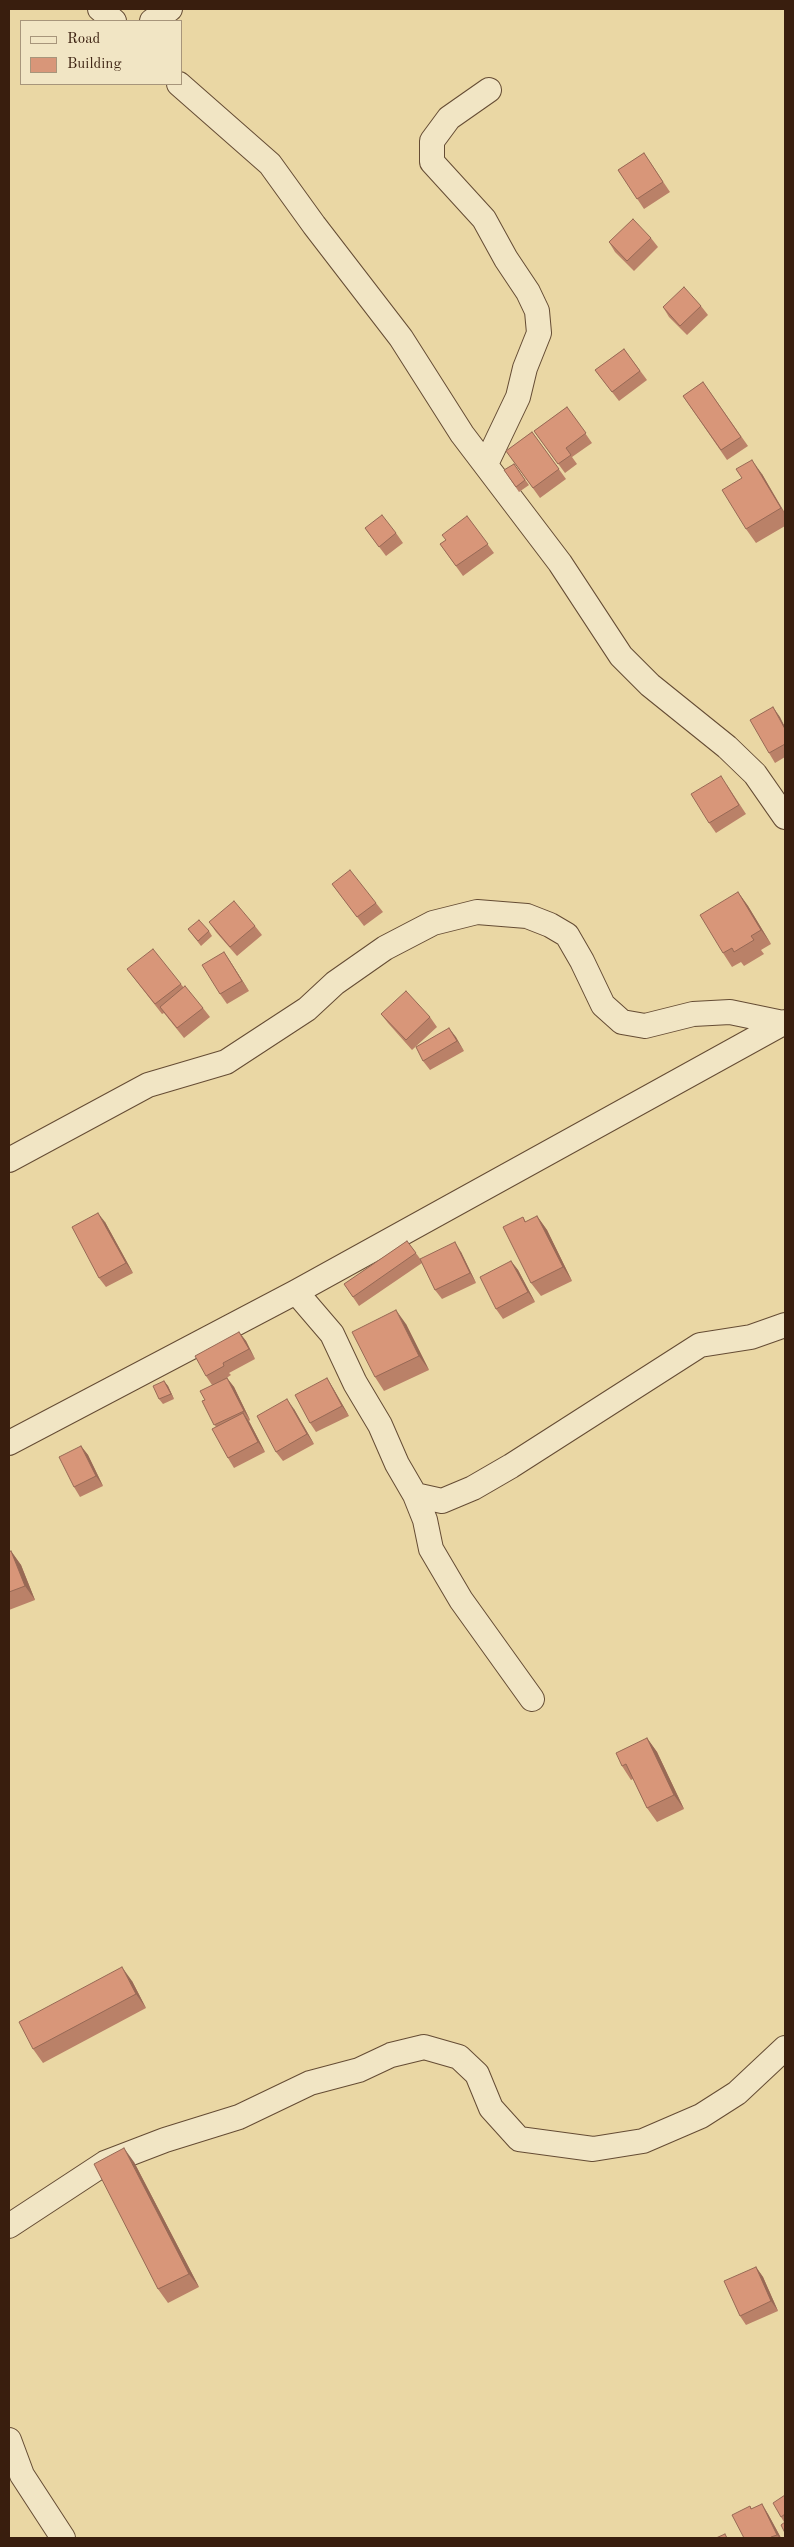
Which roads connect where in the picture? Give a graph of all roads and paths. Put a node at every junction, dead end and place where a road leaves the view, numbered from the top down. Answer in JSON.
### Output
{"nodes":[{"id":1,"x":100,"y":9,"type":"edge"},
{"id":2,"x":170,"y":9,"type":"edge"},
{"id":3,"x":113,"y":20,"type":"edge"},
{"id":4,"x":154,"y":20,"type":"edge"},
{"id":5,"x":180,"y":85,"type":"edge"},
{"id":6,"x":489,"y":90,"type":"dead end"},
{"id":7,"x":486,"y":464,"type":"junction"},
{"id":8,"x":785,"y":817,"type":"edge"},
{"id":9,"x":784,"y":1023,"type":"edge"},
{"id":10,"x":9,"y":1160,"type":"edge"},
{"id":11,"x":296,"y":1292,"type":"junction"},
{"id":12,"x":785,"y":1325,"type":"edge"},
{"id":13,"x":9,"y":1442,"type":"edge"},
{"id":14,"x":415,"y":1495,"type":"junction"},
{"id":15,"x":532,"y":1699,"type":"dead end"},
{"id":16,"x":785,"y":2048,"type":"edge"},
{"id":17,"x":9,"y":2226,"type":"edge"},
{"id":18,"x":9,"y":2440,"type":"edge"},
{"id":19,"x":63,"y":2538,"type":"edge"}],
"edges":[{"from":1,"to":3,"type":"street"},
{"from":2,"to":4,"type":"street"},
{"from":5,"to":7,"type":"street"},
{"from":6,"to":7,"type":"street"},
{"from":7,"to":8,"type":"street"},
{"from":9,"to":10,"type":"street"},
{"from":9,"to":11,"type":"street"},
{"from":11,"to":13,"type":"street"},
{"from":11,"to":14,"type":"street"},
{"from":12,"to":14,"type":"street"},
{"from":14,"to":15,"type":"street"},
{"from":16,"to":17,"type":"street"},
{"from":18,"to":19,"type":"street"}]}
